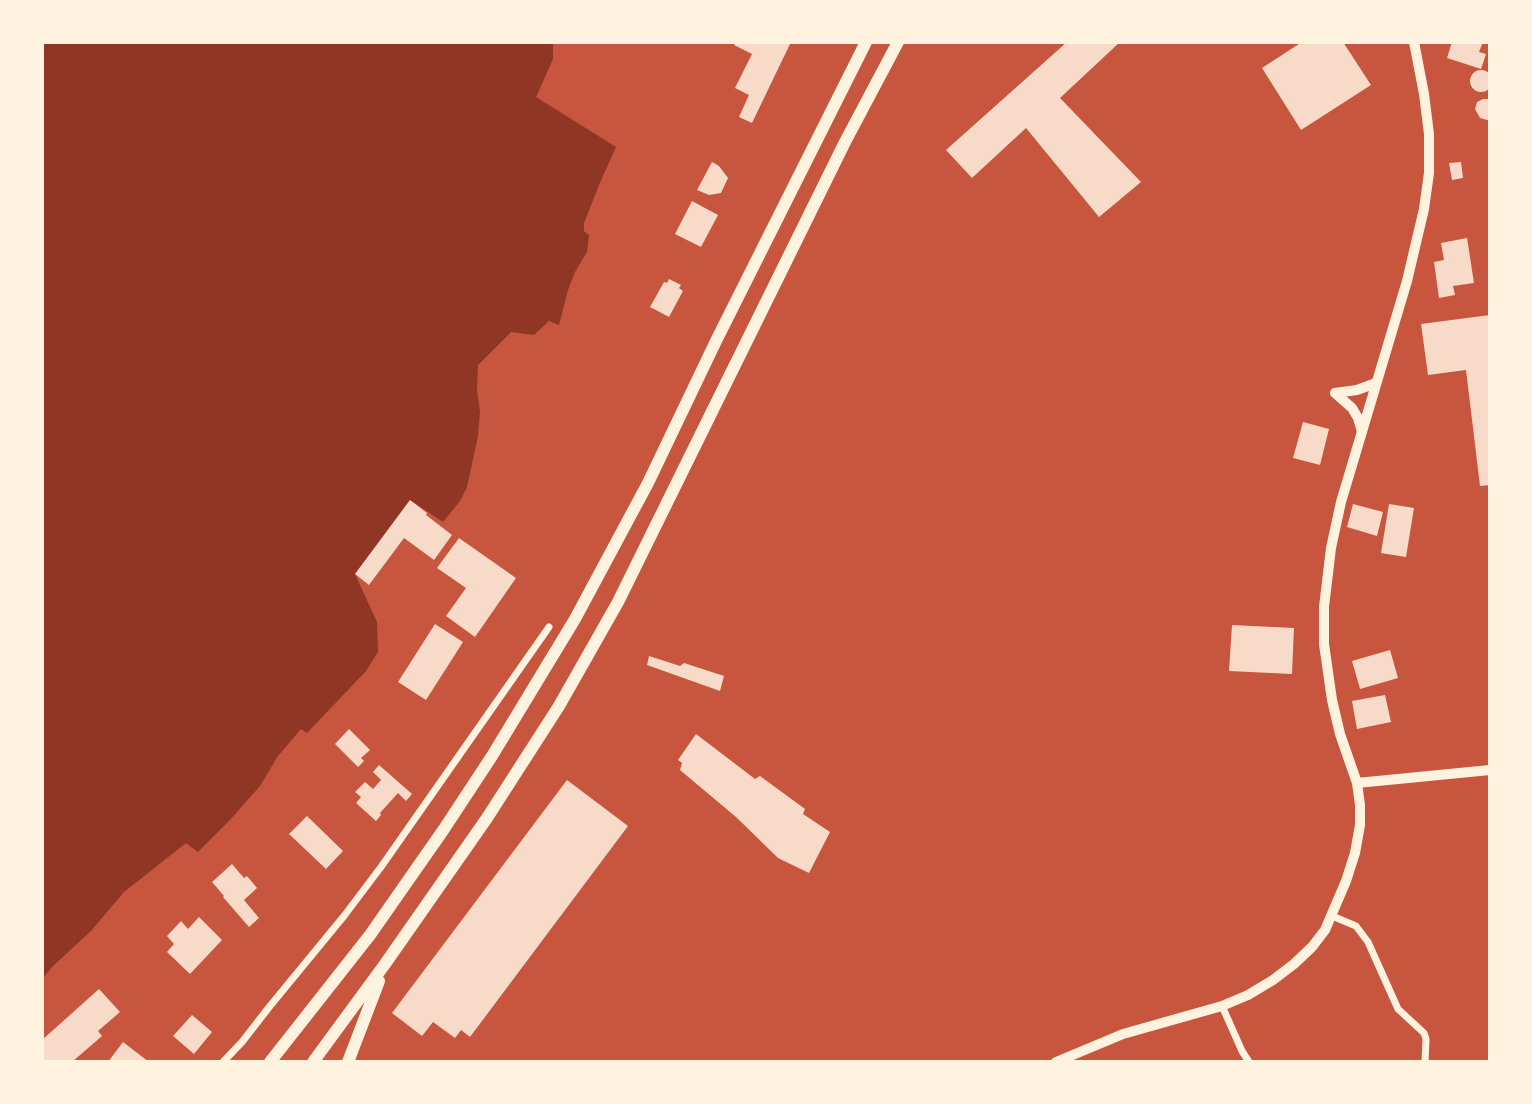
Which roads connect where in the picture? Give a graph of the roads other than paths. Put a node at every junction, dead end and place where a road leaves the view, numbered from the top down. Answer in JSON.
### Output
{"nodes":[{"id":1,"x":859,"y":42,"type":"edge"},
{"id":2,"x":866,"y":42,"type":"edge"},
{"id":3,"x":1414,"y":42,"type":"edge"},
{"id":4,"x":897,"y":45,"type":"edge"},
{"id":5,"x":855,"y":62,"type":"junction"},
{"id":6,"x":1376,"y":383,"type":"junction"},
{"id":7,"x":1363,"y":433,"type":"junction"},
{"id":8,"x":549,"y":627,"type":"dead end"},
{"id":9,"x":1490,"y":770,"type":"edge"},
{"id":10,"x":1357,"y":783,"type":"junction"},
{"id":11,"x":1332,"y":916,"type":"junction"},
{"id":12,"x":386,"y":964,"type":"junction"},
{"id":13,"x":1222,"y":1006,"type":"junction"},
{"id":14,"x":223,"y":1062,"type":"edge"},
{"id":15,"x":270,"y":1062,"type":"edge"},
{"id":16,"x":313,"y":1062,"type":"edge"},
{"id":17,"x":348,"y":1062,"type":"edge"},
{"id":18,"x":1056,"y":1062,"type":"edge"},
{"id":19,"x":1249,"y":1062,"type":"edge"},
{"id":20,"x":1425,"y":1062,"type":"edge"}],
"edges":[{"from":1,"to":5,"type":"highway"},
{"from":2,"to":5,"type":"highway"},
{"from":3,"to":6,"type":"street"},
{"from":4,"to":12,"type":"highway"},
{"from":5,"to":15,"type":"highway"},
{"from":6,"to":7,"type":"street"},
{"from":6,"to":7,"type":"street"},
{"from":7,"to":10,"type":"street"},
{"from":8,"to":14,"type":"street"},
{"from":9,"to":10,"type":"street"},
{"from":10,"to":11,"type":"street"},
{"from":11,"to":13,"type":"street"},
{"from":11,"to":20,"type":"street"},
{"from":12,"to":16,"type":"highway"},
{"from":12,"to":17,"type":"highway"},
{"from":13,"to":18,"type":"street"},
{"from":13,"to":19,"type":"street"}]}
